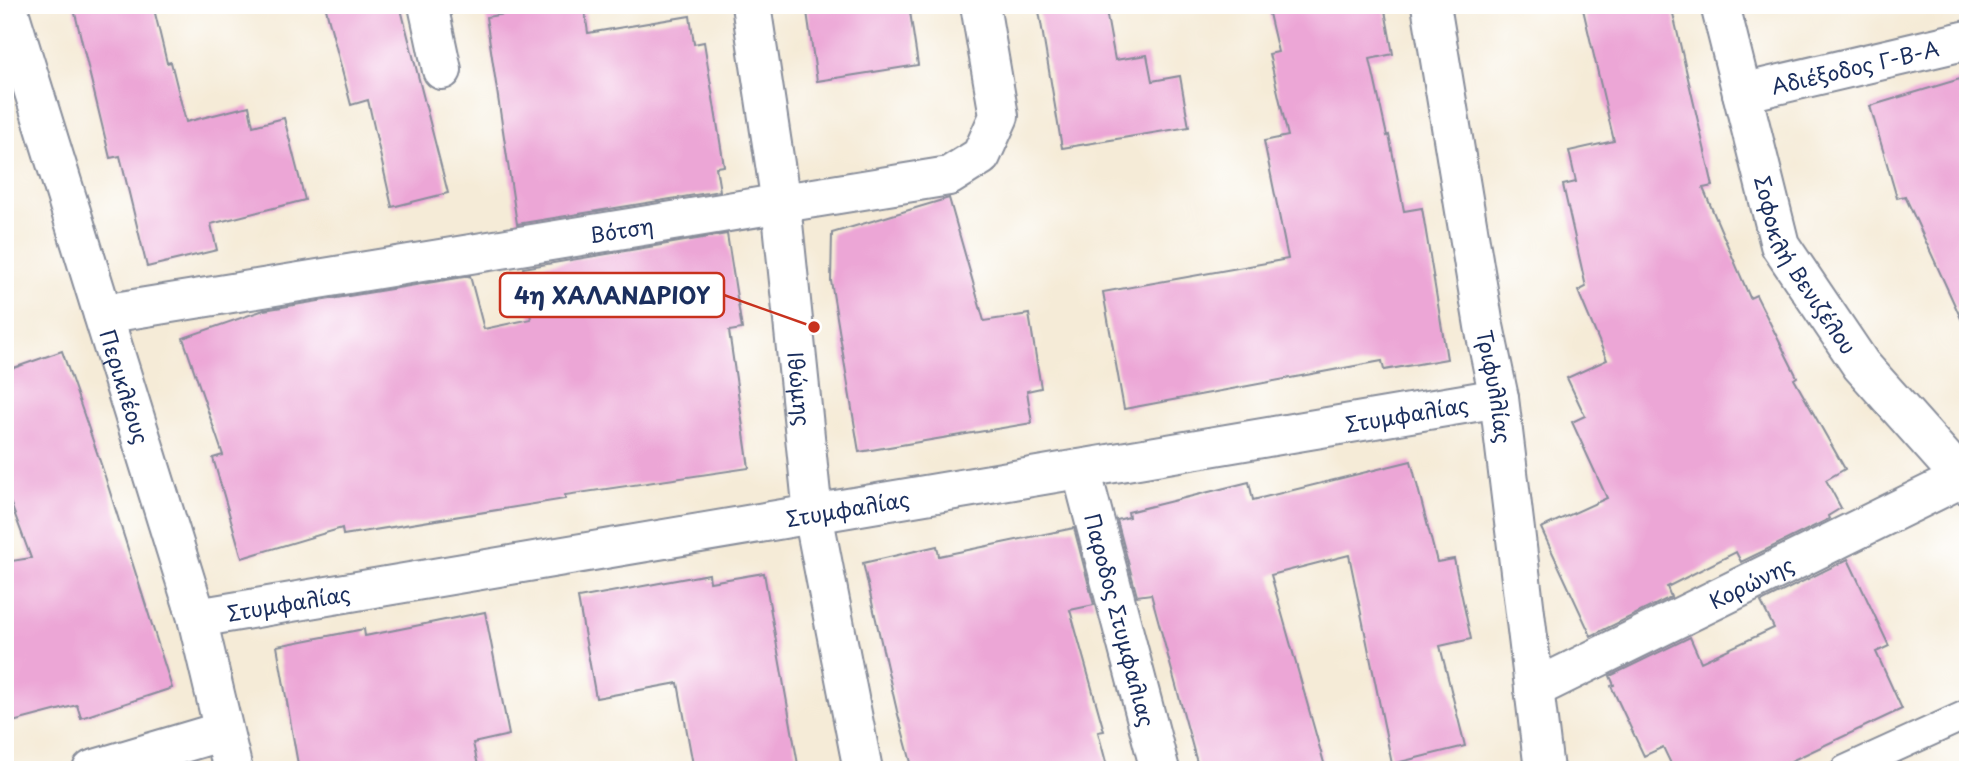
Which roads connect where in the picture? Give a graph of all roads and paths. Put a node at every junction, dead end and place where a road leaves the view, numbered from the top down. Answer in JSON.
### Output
{"nodes":[{"id":1,"x":7,"y":5,"type":"edge"},
{"id":2,"x":428,"y":5,"type":"edge"},
{"id":3,"x":751,"y":5,"type":"edge"},
{"id":4,"x":980,"y":5,"type":"edge"},
{"id":5,"x":1431,"y":5,"type":"edge"},
{"id":6,"x":1720,"y":5,"type":"edge"},
{"id":7,"x":1968,"y":40,"type":"edge"},
{"id":8,"x":442,"y":70,"type":"dead end"},
{"id":9,"x":1742,"y":93,"type":"junction"},
{"id":10,"x":780,"y":204,"type":"junction"},
{"id":11,"x":103,"y":314,"type":"junction"},
{"id":12,"x":1499,"y":398,"type":"junction"},
{"id":13,"x":1082,"y":469,"type":"junction"},
{"id":14,"x":1966,"y":479,"type":"edge"},
{"id":15,"x":813,"y":514,"type":"junction"},
{"id":16,"x":197,"y":618,"type":"junction"},
{"id":17,"x":1534,"y":689,"type":"junction"},
{"id":18,"x":1968,"y":714,"type":"edge"},
{"id":19,"x":223,"y":731,"type":"junction"},
{"id":20,"x":93,"y":770,"type":"edge"},
{"id":21,"x":233,"y":770,"type":"edge"},
{"id":22,"x":863,"y":770,"type":"edge"},
{"id":23,"x":1160,"y":770,"type":"edge"},
{"id":24,"x":1544,"y":770,"type":"edge"},
{"id":25,"x":1845,"y":770,"type":"edge"}],
"edges":[{"from":1,"to":11,"type":"street","name":"Περικλέους"},
{"from":2,"to":8,"type":"street"},
{"from":3,"to":10,"type":"street","name":"Ιθώμης"},
{"from":4,"to":10,"type":"street","name":"Βότση"},
{"from":5,"to":12,"type":"street","name":"Τριφυλλίας"},
{"from":6,"to":9,"type":"street","name":"Σοφοκλή Βενιζέλου"},
{"from":7,"to":9,"type":"street","name":"Αδιέξοδος Γ-Β-Α"},
{"from":9,"to":14,"type":"street","name":"Σοφοκλή Βενιζέλου"},
{"from":10,"to":11,"type":"street","name":"Βότση"},
{"from":10,"to":15,"type":"street","name":"Ιθώμης"},
{"from":11,"to":16,"type":"street","name":"Περικλέους"},
{"from":12,"to":13,"type":"street","name":"Στυμφαλίας"},
{"from":12,"to":17,"type":"street","name":"Τριφυλλίας"},
{"from":13,"to":15,"type":"street","name":"Στυμφαλίας"},
{"from":13,"to":23,"type":"street","name":"Παροδος Στυμφαλιας"},
{"from":14,"to":17,"type":"street","name":"Κορώνης"},
{"from":15,"to":16,"type":"street","name":"Στυμφαλίας"},
{"from":15,"to":22,"type":"street","name":"Ιθώμης"},
{"from":16,"to":19,"type":"street","name":"Περικλέους"},
{"from":17,"to":24,"type":"street","name":"Τριφυλλίας"},
{"from":18,"to":25,"type":"lane"},
{"from":19,"to":20,"type":"street"},
{"from":19,"to":21,"type":"street","name":"Περικλέους"}]}
